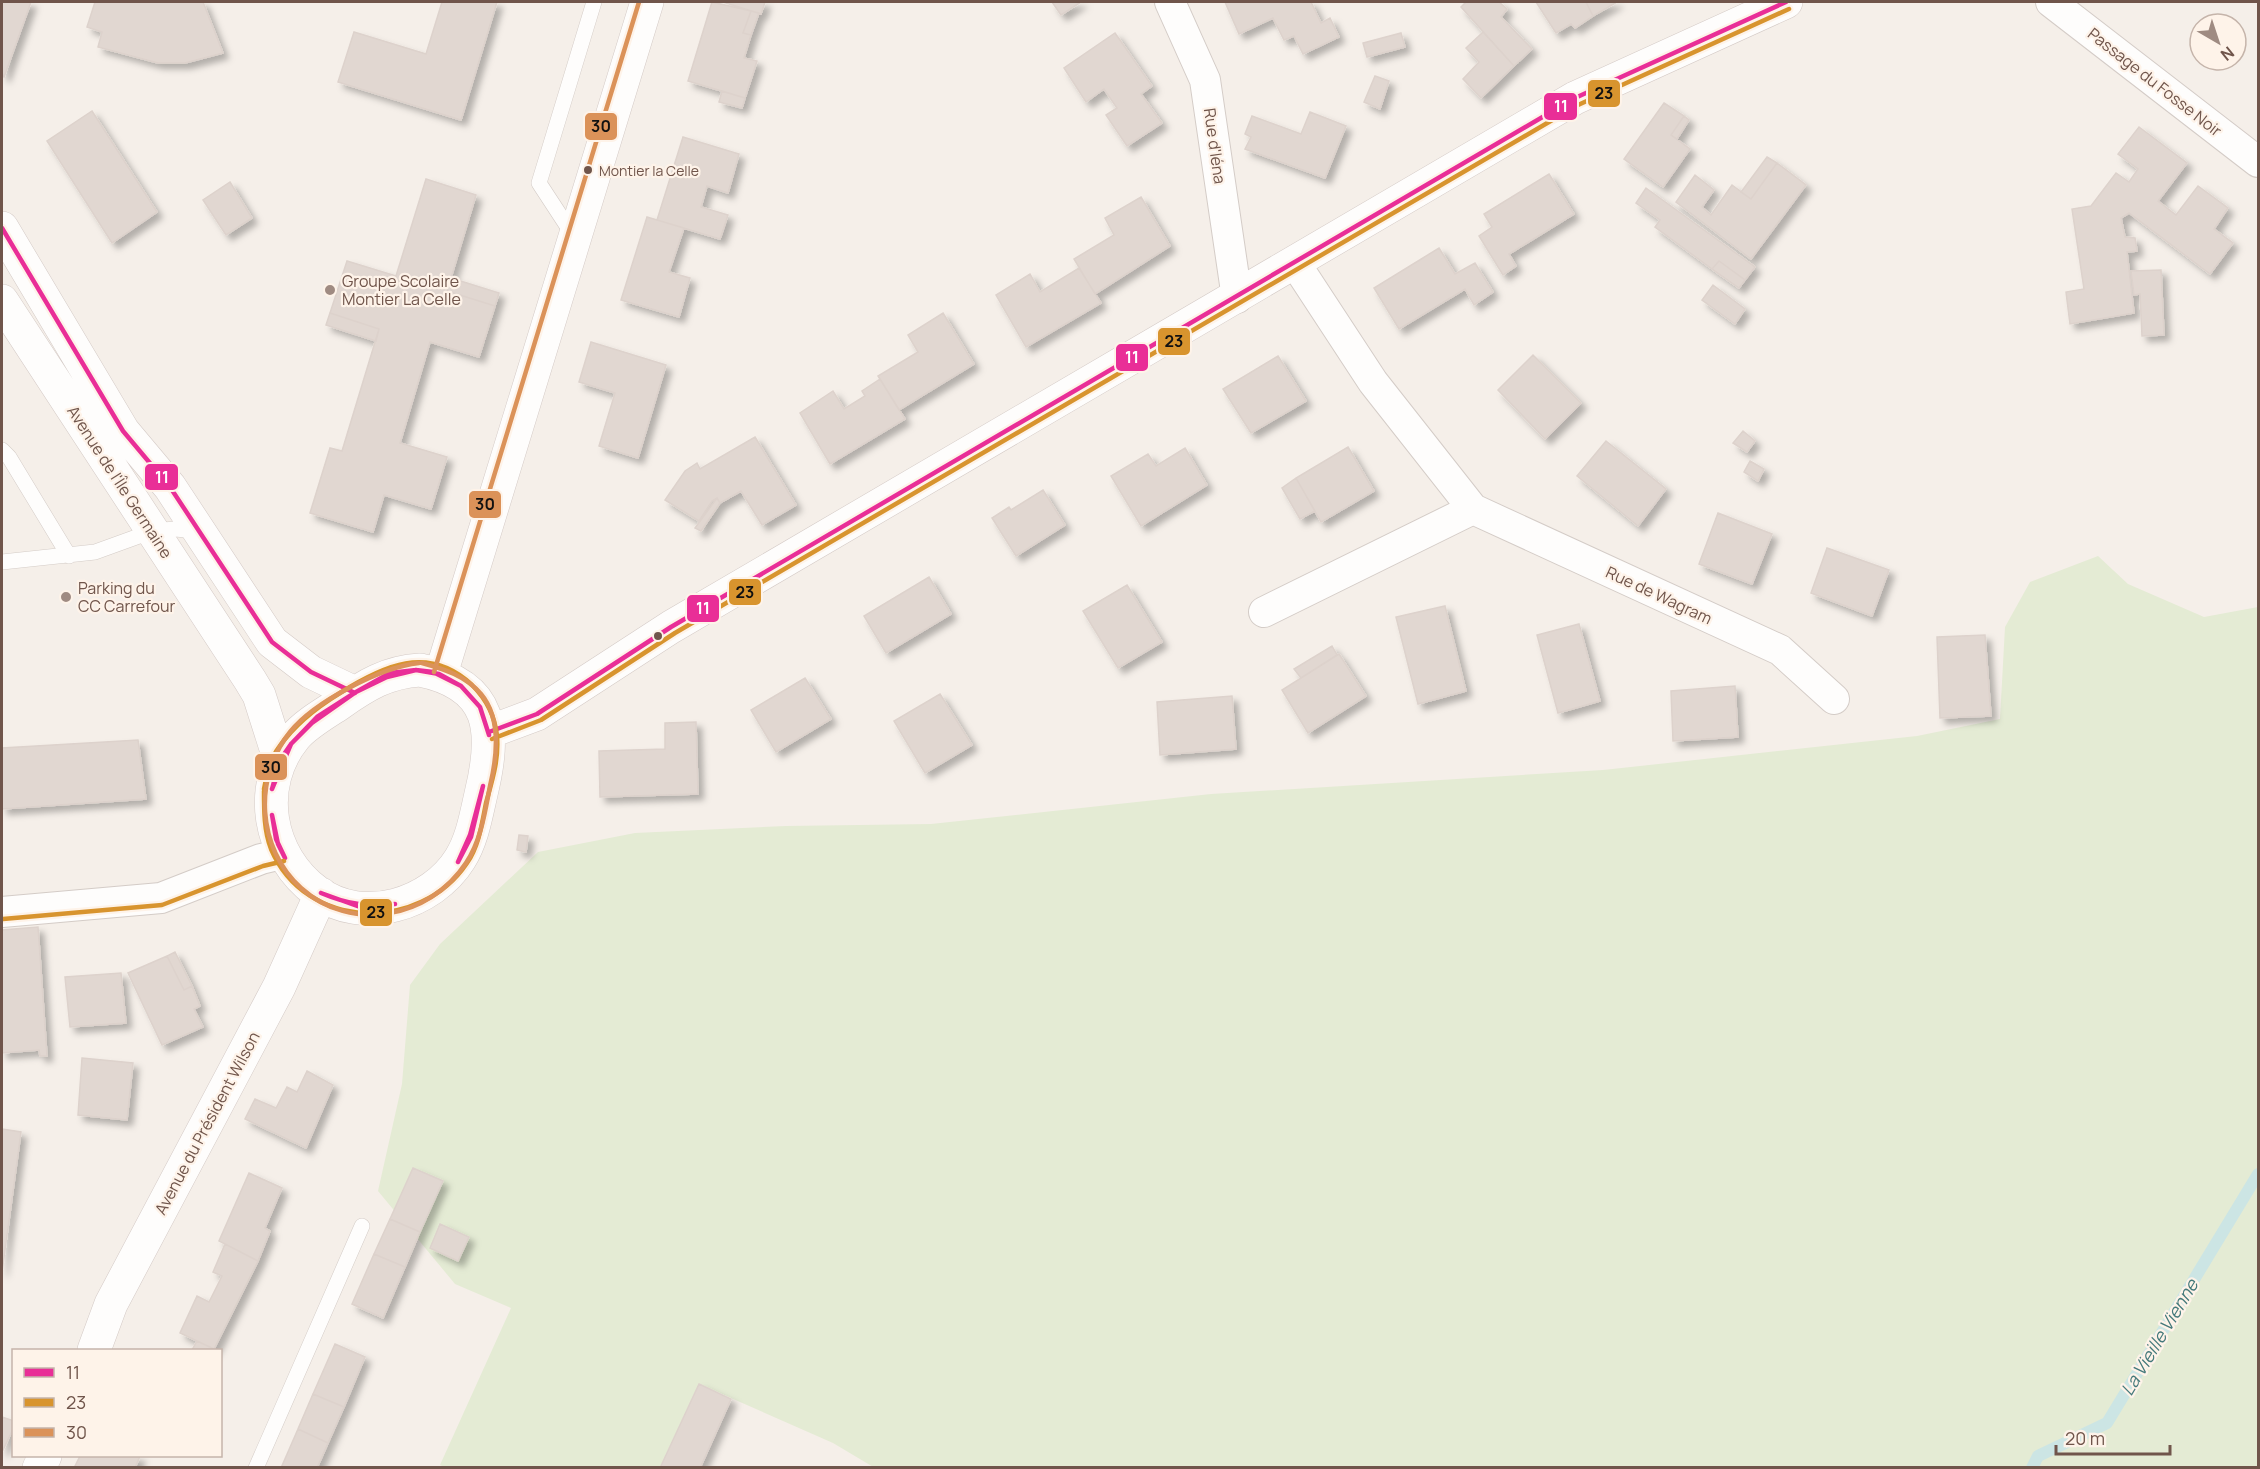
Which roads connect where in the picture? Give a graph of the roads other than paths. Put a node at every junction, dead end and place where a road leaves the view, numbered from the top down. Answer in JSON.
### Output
{"nodes":[{"id":1,"x":594,"y":2,"type":"edge"},
{"id":2,"x":647,"y":2,"type":"edge"},
{"id":3,"x":1170,"y":2,"type":"edge"},
{"id":4,"x":1786,"y":2,"type":"edge"},
{"id":5,"x":2051,"y":2,"type":"edge"},
{"id":6,"x":2259,"y":162,"type":"edge"},
{"id":7,"x":2,"y":228,"type":"edge"},
{"id":8,"x":575,"y":238,"type":"junction"},
{"id":9,"x":1295,"y":263,"type":"junction"},
{"id":10,"x":1237,"y":298,"type":"junction"},
{"id":11,"x":2,"y":302,"type":"edge"},
{"id":12,"x":2,"y":450,"type":"edge"},
{"id":13,"x":1473,"y":509,"type":"junction"},
{"id":14,"x":153,"y":531,"type":"junction"},
{"id":15,"x":200,"y":531,"type":"junction"},
{"id":16,"x":69,"y":556,"type":"junction"},
{"id":17,"x":2,"y":562,"type":"edge"},
{"id":18,"x":1264,"y":612,"type":"dead end"},
{"id":19,"x":441,"y":674,"type":"junction"},
{"id":20,"x":355,"y":693,"type":"junction"},
{"id":21,"x":1834,"y":699,"type":"dead end"},
{"id":22,"x":489,"y":732,"type":"junction"},
{"id":23,"x":280,"y":761,"type":"junction"},
{"id":24,"x":282,"y":854,"type":"junction"},
{"id":25,"x":321,"y":894,"type":"junction"},
{"id":26,"x":2,"y":912,"type":"edge"},
{"id":27,"x":362,"y":1226,"type":"dead end"},
{"id":28,"x":94,"y":1349,"type":"edge"},
{"id":29,"x":256,"y":1467,"type":"edge"}],
"edges":[{"from":1,"to":8,"type":"lane"},
{"from":2,"to":8,"type":"street"},
{"from":3,"to":10,"type":"street","name":"Rue d'Iéna"},
{"from":4,"to":9,"type":"street"},
{"from":5,"to":6,"type":"street","name":"Passage du Fosse Noir"},
{"from":7,"to":15,"type":"street","name":"Avenue de l'Île Germaine"},
{"from":8,"to":19,"type":"street"},
{"from":9,"to":10,"type":"street"},
{"from":9,"to":13,"type":"street","name":"Rue de Wagram"},
{"from":10,"to":22,"type":"street"},
{"from":11,"to":14,"type":"street","name":"Avenue de l'Île Germaine"},
{"from":12,"to":16,"type":"lane"},
{"from":13,"to":18,"type":"street"},
{"from":13,"to":21,"type":"street","name":"Rue de Wagram"},
{"from":14,"to":15,"type":"lane"},
{"from":14,"to":16,"type":"lane"},
{"from":14,"to":23,"type":"street","name":"Avenue de l'Île Germaine"},
{"from":15,"to":20,"type":"street","name":"Avenue de l'Île Germaine"},
{"from":16,"to":17,"type":"lane"},
{"from":19,"to":20,"type":"street"},
{"from":19,"to":22,"type":"street"},
{"from":20,"to":23,"type":"street"},
{"from":22,"to":25,"type":"street"},
{"from":23,"to":24,"type":"street"},
{"from":24,"to":25,"type":"street"},
{"from":24,"to":26,"type":"street"},
{"from":25,"to":28,"type":"street","name":"Avenue du Président Wilson"},
{"from":27,"to":29,"type":"lane"}]}
